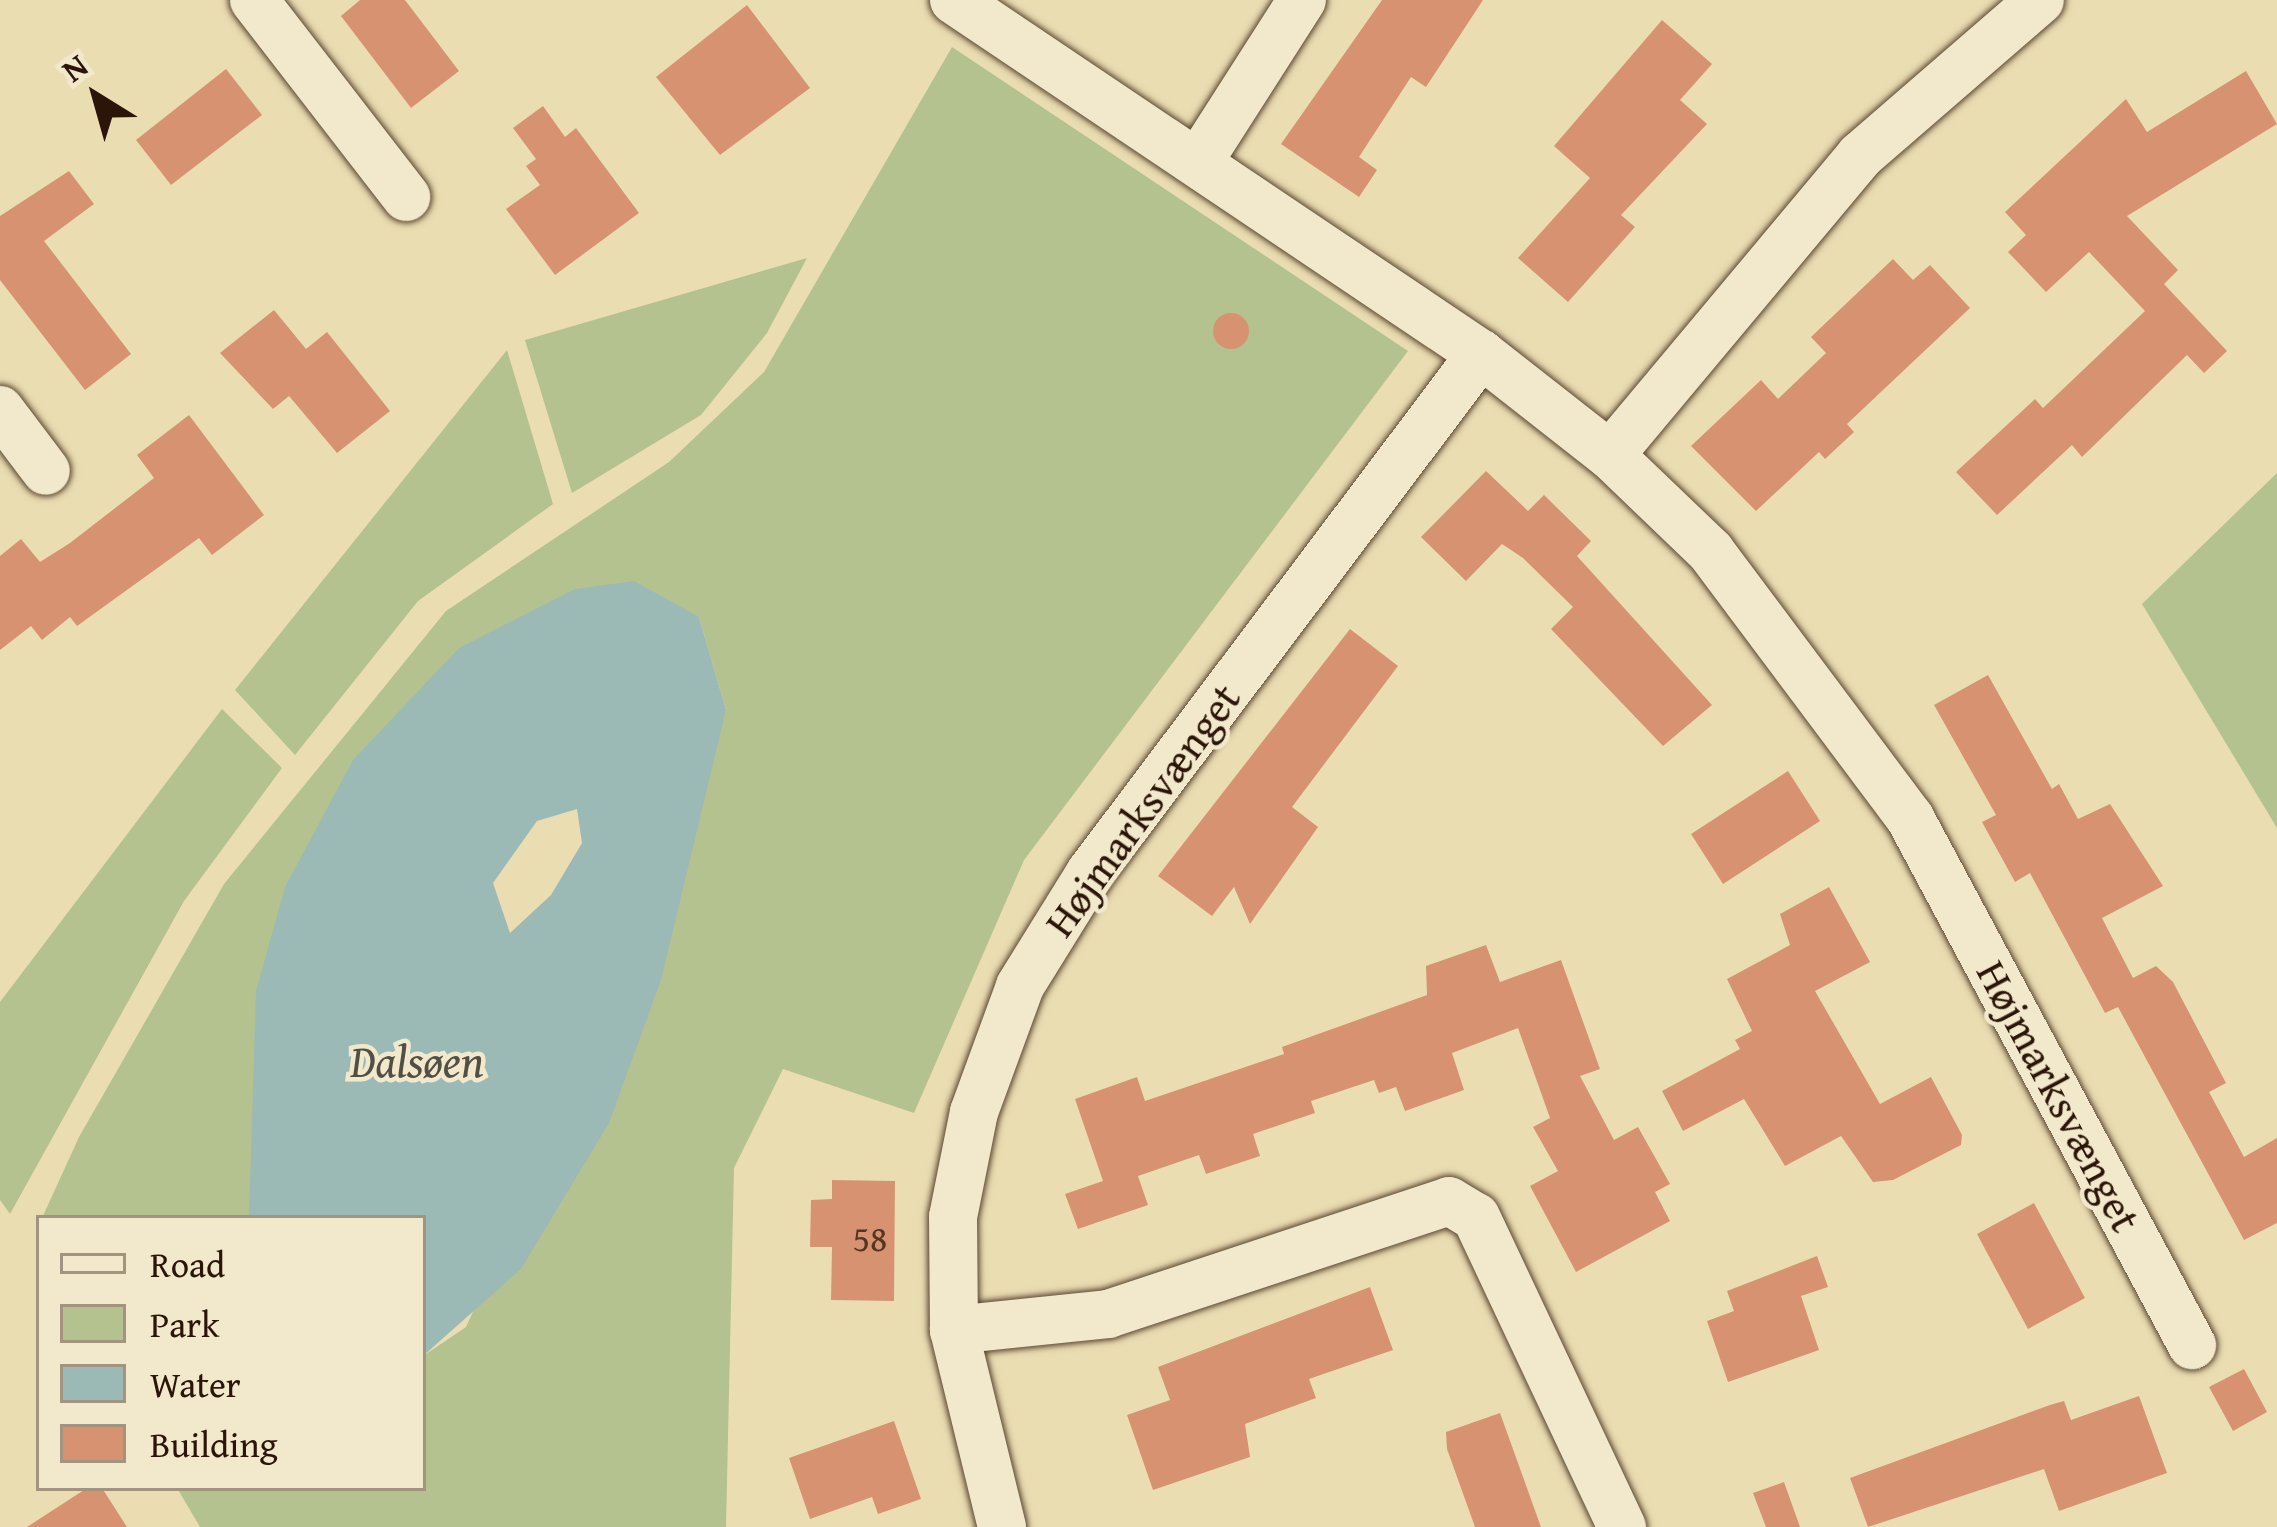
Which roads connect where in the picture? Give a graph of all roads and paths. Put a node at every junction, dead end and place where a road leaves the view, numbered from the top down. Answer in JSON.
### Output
{"nodes":[{"id":1,"x":254,"y":0,"type":"edge"},
{"id":2,"x":954,"y":0,"type":"edge"},
{"id":3,"x":1302,"y":0,"type":"edge"},
{"id":4,"x":2040,"y":0,"type":"edge"},
{"id":5,"x":1198,"y":161,"type":"junction"},
{"id":6,"x":406,"y":197,"type":"dead end"},
{"id":7,"x":1480,"y":354,"type":"junction"},
{"id":8,"x":0,"y":410,"type":"edge"},
{"id":9,"x":1610,"y":455,"type":"junction"},
{"id":10,"x":46,"y":471,"type":"dead end"},
{"id":11,"x":954,"y":1330,"type":"junction"},
{"id":12,"x":2192,"y":1345,"type":"dead end"},
{"id":13,"x":1002,"y":1527,"type":"edge"},
{"id":14,"x":1622,"y":1527,"type":"edge"}],
"edges":[{"from":1,"to":6,"type":"street"},
{"from":2,"to":5,"type":"street","name":"Højmarksvænget"},
{"from":3,"to":5,"type":"street"},
{"from":4,"to":9,"type":"street"},
{"from":5,"to":7,"type":"street","name":"Højmarksvænget"},
{"from":7,"to":9,"type":"street","name":"Højmarksvænget"},
{"from":7,"to":11,"type":"street","name":"Højmarksvænget"},
{"from":8,"to":10,"type":"street"},
{"from":9,"to":12,"type":"street","name":"Højmarksvænget"},
{"from":11,"to":13,"type":"street","name":"Højmarksvænget"},
{"from":11,"to":14,"type":"street"}]}
